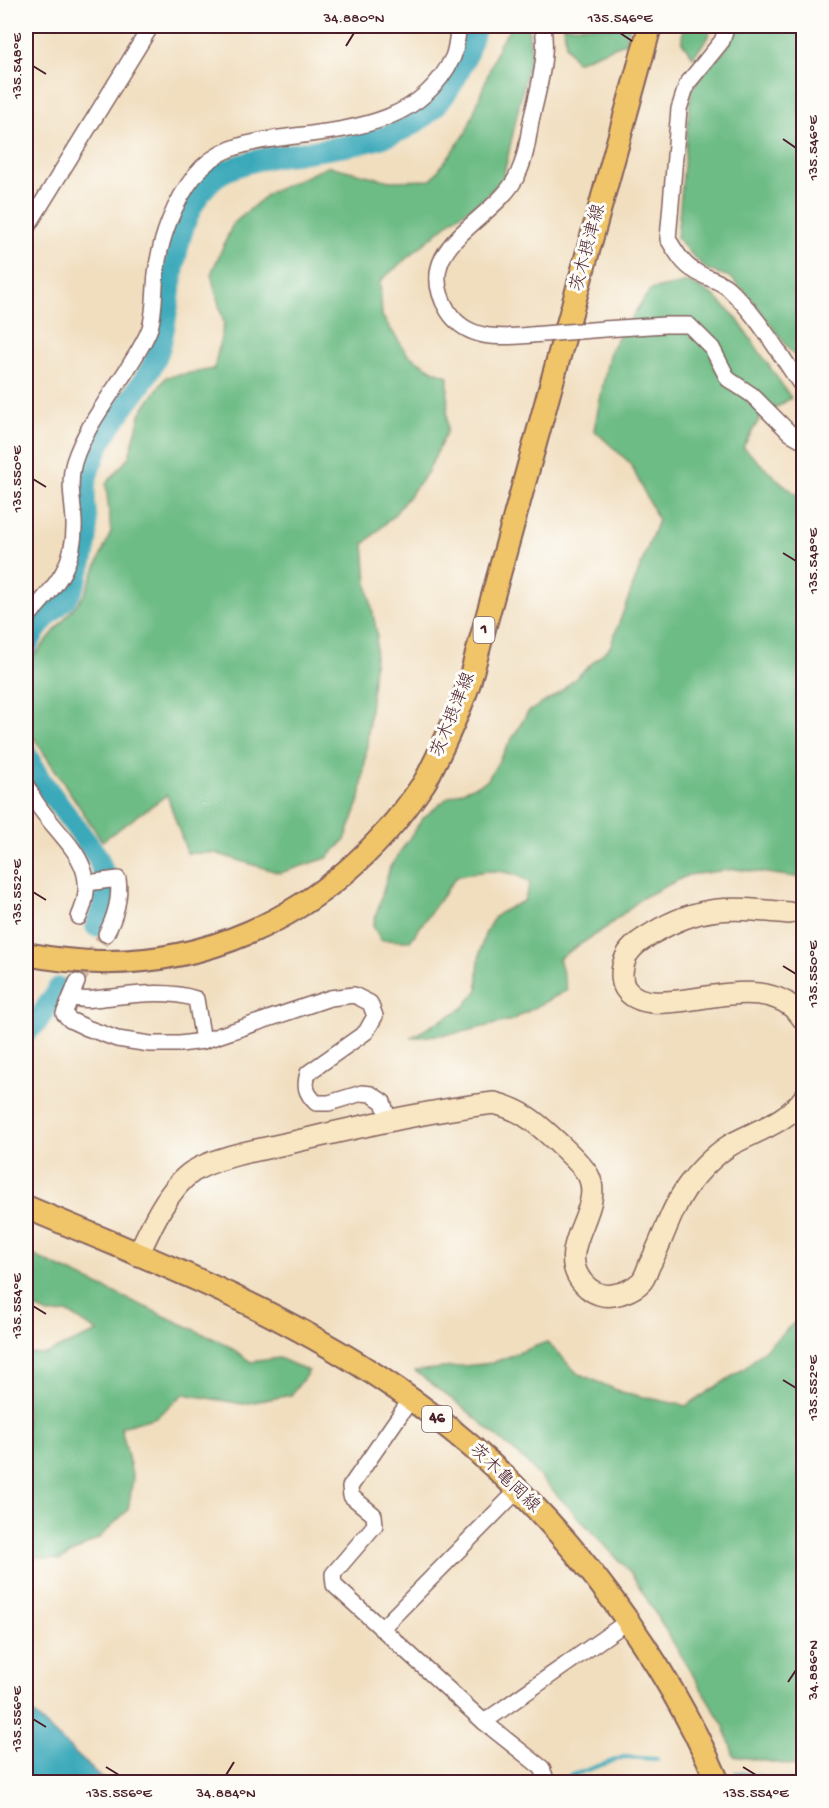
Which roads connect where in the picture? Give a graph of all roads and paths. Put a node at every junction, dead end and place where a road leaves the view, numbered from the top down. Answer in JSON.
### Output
{"nodes":[{"id":1,"x":151,"y":26,"type":"edge"},
{"id":2,"x":459,"y":26,"type":"edge"},
{"id":3,"x":543,"y":26,"type":"edge"},
{"id":4,"x":650,"y":26,"type":"edge"},
{"id":5,"x":727,"y":26,"type":"edge"},
{"id":6,"x":26,"y":230,"type":"edge"},
{"id":7,"x":804,"y":389,"type":"edge"},
{"id":8,"x":804,"y":441,"type":"edge"},
{"id":9,"x":26,"y":619,"type":"edge"},
{"id":10,"x":26,"y":784,"type":"edge"},
{"id":11,"x":89,"y":882,"type":"junction"},
{"id":12,"x":796,"y":913,"type":"edge"},
{"id":13,"x":79,"y":917,"type":"dead end"},
{"id":14,"x":106,"y":934,"type":"tunnel mouth"},
{"id":15,"x":26,"y":954,"type":"edge"},
{"id":16,"x":77,"y":982,"type":"tunnel mouth"},
{"id":17,"x":71,"y":997,"type":"junction"},
{"id":18,"x":804,"y":1020,"type":"edge"},
{"id":19,"x":203,"y":1041,"type":"junction"},
{"id":20,"x":804,"y":1098,"type":"edge"},
{"id":21,"x":389,"y":1120,"type":"junction"},
{"id":22,"x":26,"y":1207,"type":"edge"},
{"id":23,"x":138,"y":1255,"type":"junction"},
{"id":24,"x":411,"y":1399,"type":"junction"},
{"id":25,"x":518,"y":1490,"type":"junction"},
{"id":26,"x":628,"y":1622,"type":"junction"},
{"id":27,"x":381,"y":1629,"type":"junction"},
{"id":28,"x":484,"y":1722,"type":"junction"},
{"id":29,"x":544,"y":1775,"type":"edge"},
{"id":30,"x":718,"y":1782,"type":"edge"}],
"edges":[{"from":1,"to":6,"type":"street"},
{"from":2,"to":9,"type":"street"},
{"from":3,"to":8,"type":"street","bridge":true},
{"from":4,"to":15,"type":"main road","name":"茨木摂津線","number":"1"},
{"from":5,"to":7,"type":"street"},
{"from":10,"to":11,"type":"street"},
{"from":11,"to":13,"type":"street"},
{"from":11,"to":14,"type":"street"},
{"from":12,"to":18,"type":"street"},
{"from":16,"to":17,"type":"street"},
{"from":17,"to":19,"type":"street"},
{"from":17,"to":19,"type":"street"},
{"from":19,"to":21,"type":"street"},
{"from":20,"to":21,"type":"street"},
{"from":21,"to":23,"type":"street"},
{"from":22,"to":23,"type":"main road","name":"茨木亀岡線","number":"46"},
{"from":23,"to":24,"type":"main road","name":"茨木亀岡線","number":"46"},
{"from":24,"to":25,"type":"main road","name":"茨木亀岡線","number":"46"},
{"from":24,"to":27,"type":"street"},
{"from":25,"to":26,"type":"main road","name":"茨木亀岡線","number":"46"},
{"from":25,"to":27,"type":"street"},
{"from":26,"to":28,"type":"street"},
{"from":26,"to":30,"type":"main road","name":"茨木亀岡線","number":"46"},
{"from":27,"to":28,"type":"street"},
{"from":28,"to":29,"type":"street"}]}
